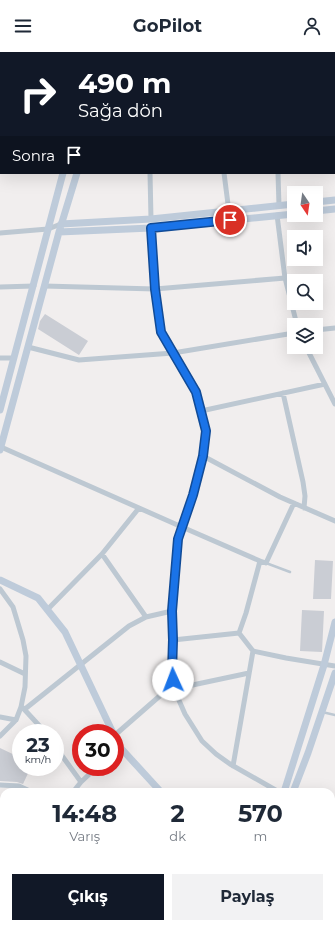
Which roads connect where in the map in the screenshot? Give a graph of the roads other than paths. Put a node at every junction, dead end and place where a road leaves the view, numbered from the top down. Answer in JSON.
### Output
{"nodes":[{"id":1,"x":63,"y":174,"type":"edge"},
{"id":2,"x":77,"y":174,"type":"edge"},
{"id":3,"x":150,"y":174,"type":"edge"},
{"id":4,"x":224,"y":174,"type":"edge"},
{"id":5,"x":278,"y":174,"type":"edge"},
{"id":6,"x":335,"y":200,"type":"edge"},
{"id":7,"x":323,"y":201,"type":"edge"},
{"id":8,"x":287,"y":205,"type":"edge"},
{"id":9,"x":279,"y":206,"type":"junction"},
{"id":10,"x":335,"y":209,"type":"edge"},
{"id":11,"x":323,"y":210,"type":"edge"},
{"id":12,"x":229,"y":212,"type":"junction"},
{"id":13,"x":287,"y":214,"type":"edge"},
{"id":14,"x":277,"y":215,"type":"junction"},
{"id":15,"x":151,"y":219,"type":"junction"},
{"id":16,"x":61,"y":224,"type":"junction"},
{"id":17,"x":151,"y":228,"type":"junction"},
{"id":18,"x":48,"y":229,"type":"junction"},
{"id":19,"x":59,"y":232,"type":"junction"},
{"id":20,"x":0,"y":233,"type":"edge"},
{"id":21,"x":285,"y":278,"type":"junction"},
{"id":22,"x":34,"y":286,"type":"junction"},
{"id":23,"x":44,"y":286,"type":"junction"},
{"id":24,"x":0,"y":287,"type":"edge"},
{"id":25,"x":155,"y":289,"type":"junction"},
{"id":26,"x":295,"y":318,"type":"edge"},
{"id":27,"x":335,"y":328,"type":"edge"},
{"id":28,"x":323,"y":329,"type":"edge"},
{"id":29,"x":287,"y":334,"type":"edge"},
{"id":30,"x":28,"y":347,"type":"junction"},
{"id":31,"x":173,"y":353,"type":"junction"},
{"id":32,"x":310,"y":354,"type":"edge"},
{"id":33,"x":0,"y":358,"type":"edge"},
{"id":34,"x":14,"y":358,"type":"junction"},
{"id":35,"x":326,"y":384,"type":"junction"},
{"id":36,"x":283,"y":393,"type":"junction"},
{"id":37,"x":335,"y":404,"type":"edge"},
{"id":38,"x":0,"y":410,"type":"edge"},
{"id":39,"x":201,"y":411,"type":"junction"},
{"id":40,"x":0,"y":448,"type":"edge"},
{"id":41,"x":203,"y":456,"type":"junction"},
{"id":42,"x":294,"y":504,"type":"junction"},
{"id":43,"x":139,"y":508,"type":"junction"},
{"id":44,"x":304,"y":508,"type":"junction"},
{"id":45,"x":335,"y":521,"type":"edge"},
{"id":46,"x":182,"y":527,"type":"junction"},
{"id":47,"x":102,"y":554,"type":"junction"},
{"id":48,"x":260,"y":561,"type":"junction"},
{"id":49,"x":266,"y":563,"type":"junction"},
{"id":50,"x":290,"y":572,"type":"dead end"},
{"id":51,"x":0,"y":580,"type":"edge"},
{"id":52,"x":0,"y":589,"type":"edge"},
{"id":53,"x":47,"y":610,"type":"junction"},
{"id":54,"x":172,"y":611,"type":"junction"},
{"id":55,"x":146,"y":618,"type":"junction"},
{"id":56,"x":335,"y":622,"type":"edge"},
{"id":57,"x":238,"y":633,"type":"junction"},
{"id":58,"x":173,"y":640,"type":"junction"},
{"id":59,"x":253,"y":651,"type":"junction"},
{"id":60,"x":0,"y":662,"type":"edge"},
{"id":61,"x":324,"y":665,"type":"junction"},
{"id":62,"x":80,"y":666,"type":"junction"},
{"id":63,"x":335,"y":666,"type":"edge"},
{"id":64,"x":249,"y":673,"type":"junction"},
{"id":65,"x":335,"y":673,"type":"edge"},
{"id":66,"x":26,"y":674,"type":"junction"},
{"id":67,"x":174,"y":689,"type":"junction"},
{"id":68,"x":23,"y":708,"type":"junction"},
{"id":69,"x":322,"y":712,"type":"junction"},
{"id":70,"x":335,"y":715,"type":"edge"},
{"id":71,"x":0,"y":717,"type":"edge"},
{"id":72,"x":16,"y":720,"type":"junction"},
{"id":73,"x":38,"y":724,"type":"edge"},
{"id":74,"x":109,"y":724,"type":"edge"},
{"id":75,"x":124,"y":728,"type":"edge"},
{"id":76,"x":0,"y":736,"type":"edge"},
{"id":77,"x":124,"y":754,"type":"edge"},
{"id":78,"x":64,"y":758,"type":"edge"},
{"id":79,"x":233,"y":766,"type":"junction"},
{"id":80,"x":87,"y":776,"type":"edge"},
{"id":81,"x":81,"y":782,"type":"junction"},
{"id":82,"x":0,"y":785,"type":"edge"},
{"id":83,"x":23,"y":788,"type":"edge"},
{"id":84,"x":76,"y":788,"type":"edge"},
{"id":85,"x":157,"y":788,"type":"edge"},
{"id":86,"x":272,"y":788,"type":"edge"},
{"id":87,"x":285,"y":788,"type":"edge"},
{"id":88,"x":295,"y":788,"type":"edge"}],
"edges":[{"from":1,"to":18,"type":"street"},
{"from":2,"to":16,"type":"street"},
{"from":3,"to":15,"type":"street"},
{"from":4,"to":12,"type":"street"},
{"from":5,"to":9,"type":"street"},
{"from":6,"to":7,"type":"street"},
{"from":8,"to":9,"type":"street"},
{"from":9,"to":12,"type":"street"},
{"from":10,"to":11,"type":"street"},
{"from":12,"to":15,"type":"street"},
{"from":13,"to":14,"type":"street"},
{"from":14,"to":17,"type":"street"},
{"from":14,"to":21,"type":"street"},
{"from":15,"to":16,"type":"street"},
{"from":16,"to":18,"type":"street"},
{"from":16,"to":19,"type":"street"},
{"from":17,"to":19,"type":"street"},
{"from":17,"to":25,"type":"street"},
{"from":18,"to":19,"type":"street"},
{"from":18,"to":20,"type":"street"},
{"from":18,"to":22,"type":"street"},
{"from":19,"to":23,"type":"street"},
{"from":21,"to":25,"type":"street"},
{"from":21,"to":26,"type":"street"},
{"from":22,"to":24,"type":"street"},
{"from":22,"to":34,"type":"street"},
{"from":23,"to":25,"type":"street"},
{"from":23,"to":30,"type":"street"},
{"from":25,"to":31,"type":"street"},
{"from":27,"to":28,"type":"street"},
{"from":29,"to":31,"type":"street"},
{"from":30,"to":31,"type":"street"},
{"from":30,"to":40,"type":"street"},
{"from":31,"to":39,"type":"street"},
{"from":32,"to":35,"type":"street"},
{"from":33,"to":34,"type":"street"},
{"from":34,"to":38,"type":"street"},
{"from":35,"to":36,"type":"street"},
{"from":35,"to":37,"type":"street"},
{"from":36,"to":39,"type":"street"},
{"from":36,"to":44,"type":"street"},
{"from":39,"to":41,"type":"street"},
{"from":40,"to":43,"type":"street"},
{"from":41,"to":42,"type":"street"},
{"from":41,"to":46,"type":"street"},
{"from":42,"to":44,"type":"street"},
{"from":42,"to":49,"type":"street"},
{"from":43,"to":46,"type":"street"},
{"from":43,"to":47,"type":"street"},
{"from":44,"to":45,"type":"street"},
{"from":46,"to":48,"type":"street"},
{"from":46,"to":54,"type":"street"},
{"from":47,"to":53,"type":"street"},
{"from":47,"to":55,"type":"street"},
{"from":48,"to":49,"type":"street"},
{"from":48,"to":57,"type":"street"},
{"from":49,"to":50,"type":"lane"},
{"from":51,"to":53,"type":"street"},
{"from":52,"to":66,"type":"street"},
{"from":53,"to":62,"type":"street"},
{"from":54,"to":55,"type":"street"},
{"from":54,"to":58,"type":"street"},
{"from":55,"to":62,"type":"street"},
{"from":56,"to":61,"type":"street"},
{"from":57,"to":58,"type":"street"},
{"from":57,"to":59,"type":"street"},
{"from":58,"to":67,"type":"street"},
{"from":59,"to":61,"type":"street"},
{"from":59,"to":64,"type":"street"},
{"from":60,"to":66,"type":"street"},
{"from":61,"to":63,"type":"street"},
{"from":61,"to":87,"type":"street"},
{"from":62,"to":68,"type":"street"},
{"from":62,"to":74,"type":"street"},
{"from":64,"to":67,"type":"street"},
{"from":64,"to":79,"type":"street"},
{"from":65,"to":69,"type":"street"},
{"from":66,"to":68,"type":"street"},
{"from":67,"to":75,"type":"street"},
{"from":67,"to":79,"type":"street"},
{"from":68,"to":72,"type":"street"},
{"from":68,"to":73,"type":"street"},
{"from":69,"to":70,"type":"lane"},
{"from":69,"to":88,"type":"street"},
{"from":71,"to":72,"type":"street"},
{"from":72,"to":76,"type":"street"},
{"from":77,"to":85,"type":"street"},
{"from":78,"to":81,"type":"street"},
{"from":79,"to":86,"type":"street"},
{"from":80,"to":81,"type":"street"},
{"from":81,"to":84,"type":"street"},
{"from":82,"to":83,"type":"street"}]}
